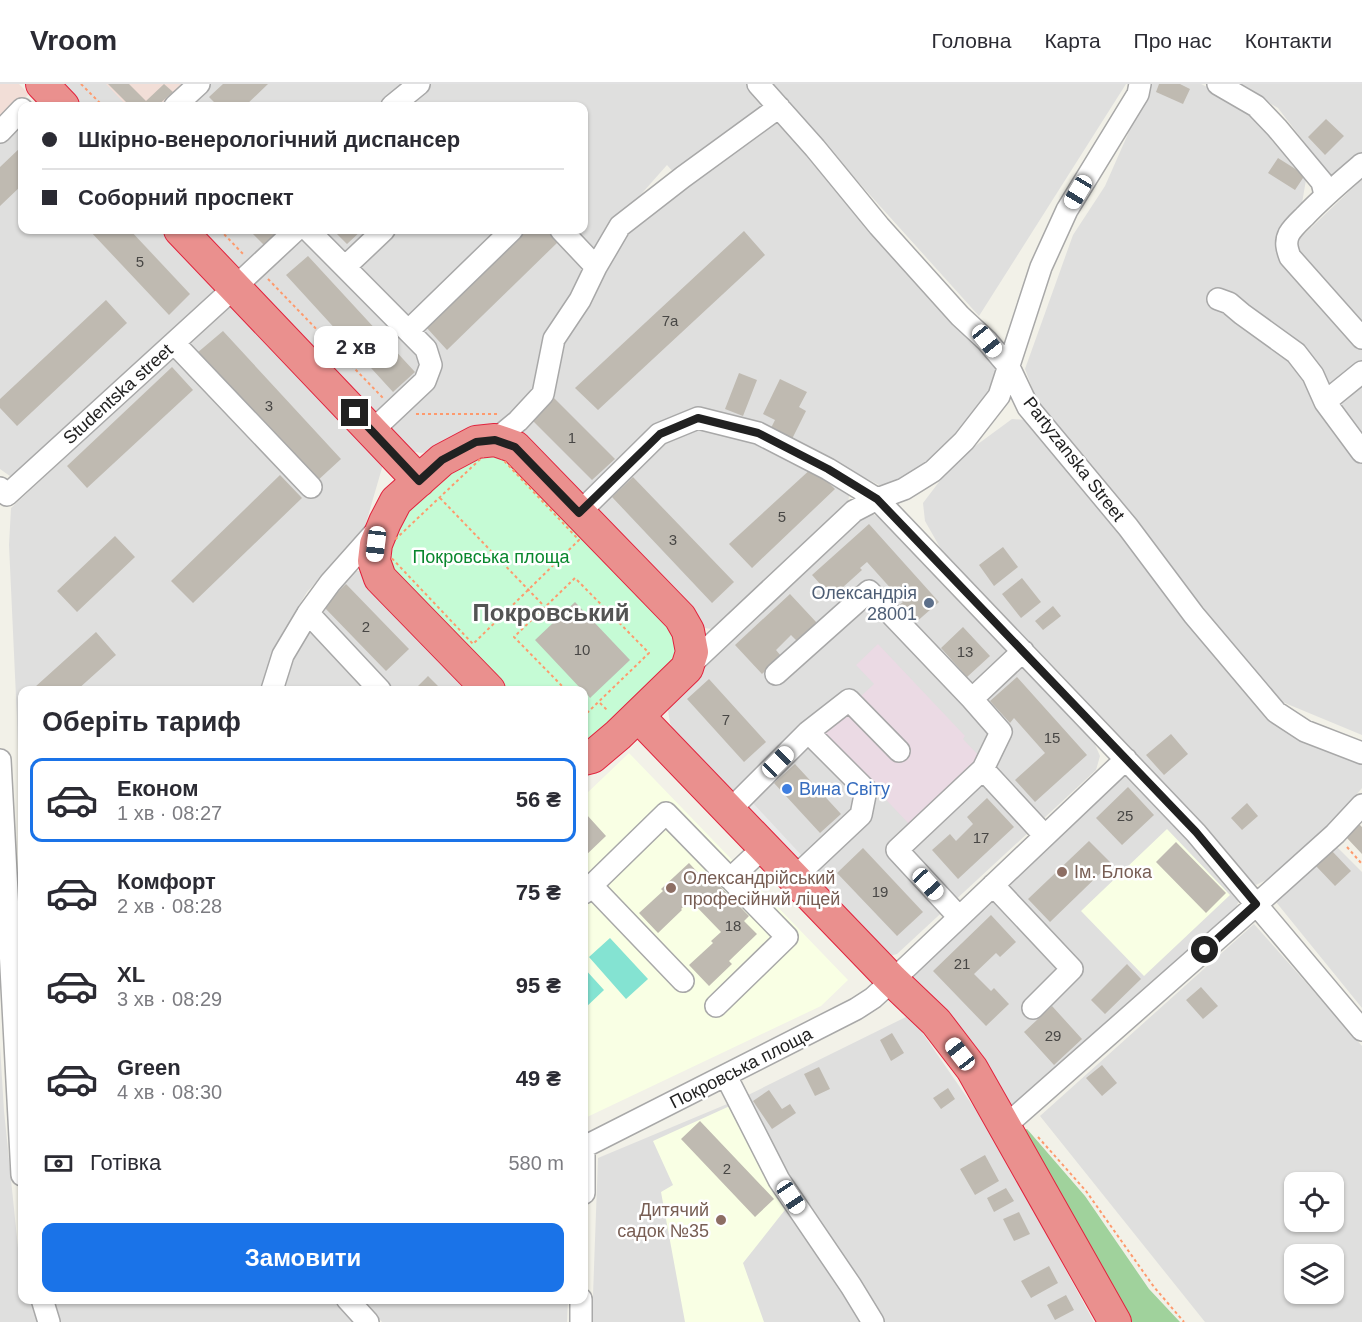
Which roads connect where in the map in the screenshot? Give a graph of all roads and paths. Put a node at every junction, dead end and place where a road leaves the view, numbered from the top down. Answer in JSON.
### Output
{"nodes":[{"id":1,"x":81,"y":84,"type":"edge"},
{"id":2,"x":419,"y":84,"type":"edge"},
{"id":3,"x":758,"y":84,"type":"edge"},
{"id":4,"x":1140,"y":84,"type":"edge"},
{"id":5,"x":1218,"y":84,"type":"edge"},
{"id":6,"x":99,"y":102,"type":"edge"},
{"id":7,"x":397,"y":102,"type":"edge"},
{"id":8,"x":779,"y":107,"type":"junction"},
{"id":9,"x":18,"y":116,"type":"edge"},
{"id":10,"x":0,"y":132,"type":"edge"},
{"id":11,"x":1362,"y":164,"type":"edge"},
{"id":12,"x":1326,"y":195,"type":"junction"},
{"id":13,"x":184,"y":234,"type":"edge"},
{"id":14,"x":292,"y":234,"type":"edge"},
{"id":15,"x":312,"y":234,"type":"edge"},
{"id":16,"x":380,"y":234,"type":"edge"},
{"id":17,"x":508,"y":234,"type":"edge"},
{"id":18,"x":565,"y":234,"type":"edge"},
{"id":19,"x":345,"y":267,"type":"junction"},
{"id":20,"x":596,"y":267,"type":"junction"},
{"id":21,"x":235,"y":287,"type":"junction"},
{"id":22,"x":1218,"y":299,"type":"dead end"},
{"id":23,"x":408,"y":331,"type":"junction"},
{"id":24,"x":1362,"y":338,"type":"edge"},
{"id":25,"x":174,"y":343,"type":"junction"},
{"id":26,"x":1009,"y":367,"type":"junction"},
{"id":27,"x":1362,"y":372,"type":"edge"},
{"id":28,"x":1325,"y":402,"type":"junction"},
{"id":29,"x":372,"y":431,"type":"junction"},
{"id":30,"x":495,"y":440,"type":"junction"},
{"id":31,"x":1362,"y":452,"type":"edge"},
{"id":32,"x":311,"y":487,"type":"dead end"},
{"id":33,"x":429,"y":489,"type":"junction"},
{"id":34,"x":2,"y":497,"type":"edge"},
{"id":35,"x":877,"y":499,"type":"junction"},
{"id":36,"x":579,"y":513,"type":"junction"},
{"id":37,"x":385,"y":522,"type":"junction"},
{"id":38,"x":528,"y":590,"type":"junction"},
{"id":39,"x":545,"y":607,"type":"junction"},
{"id":40,"x":308,"y":613,"type":"junction"},
{"id":41,"x":1023,"y":651,"type":"junction"},
{"id":42,"x":687,"y":668,"type":"junction"},
{"id":43,"x":776,"y":674,"type":"dead end"},
{"id":44,"x":273,"y":686,"type":"edge"},
{"id":45,"x":376,"y":686,"type":"edge"},
{"id":46,"x":485,"y":686,"type":"edge"},
{"id":47,"x":563,"y":686,"type":"edge"},
{"id":48,"x":972,"y":699,"type":"junction"},
{"id":49,"x":588,"y":712,"type":"edge"},
{"id":50,"x":638,"y":716,"type":"junction"},
{"id":51,"x":808,"y":732,"type":"junction"},
{"id":52,"x":899,"y":751,"type":"dead end"},
{"id":53,"x":1362,"y":753,"type":"edge"},
{"id":54,"x":588,"y":759,"type":"edge"},
{"id":55,"x":1126,"y":759,"type":"junction"},
{"id":56,"x":0,"y":760,"type":"edge"},
{"id":57,"x":983,"y":769,"type":"junction"},
{"id":58,"x":1362,"y":805,"type":"edge"},
{"id":59,"x":729,"y":811,"type":"junction"},
{"id":60,"x":1335,"y":834,"type":"junction"},
{"id":61,"x":1045,"y":836,"type":"junction"},
{"id":62,"x":764,"y":847,"type":"junction"},
{"id":63,"x":1362,"y":864,"type":"edge"},
{"id":64,"x":794,"y":878,"type":"junction"},
{"id":65,"x":730,"y":879,"type":"junction"},
{"id":66,"x":993,"y":885,"type":"junction"},
{"id":67,"x":588,"y":888,"type":"edge"},
{"id":68,"x":588,"y":890,"type":"edge"},
{"id":69,"x":1256,"y":904,"type":"junction"},
{"id":70,"x":959,"y":917,"type":"junction"},
{"id":71,"x":892,"y":980,"type":"junction"},
{"id":72,"x":683,"y":981,"type":"dead end"},
{"id":73,"x":716,"y":1006,"type":"dead end"},
{"id":74,"x":1033,"y":1008,"type":"dead end"},
{"id":75,"x":1362,"y":1030,"type":"edge"},
{"id":76,"x":726,"y":1076,"type":"junction"},
{"id":77,"x":1011,"y":1121,"type":"junction"},
{"id":78,"x":10,"y":1124,"type":"edge"},
{"id":79,"x":588,"y":1144,"type":"edge"},
{"id":80,"x":18,"y":1158,"type":"edge"},
{"id":81,"x":44,"y":1304,"type":"edge"},
{"id":82,"x":352,"y":1304,"type":"edge"},
{"id":83,"x":581,"y":1304,"type":"edge"},
{"id":84,"x":49,"y":1322,"type":"edge"},
{"id":85,"x":368,"y":1322,"type":"edge"},
{"id":86,"x":581,"y":1322,"type":"edge"},
{"id":87,"x":873,"y":1322,"type":"edge"},
{"id":88,"x":1115,"y":1322,"type":"edge"},
{"id":89,"x":1184,"y":1322,"type":"edge"}],
"edges":[{"from":1,"to":6,"type":"path"},
{"from":2,"to":7,"type":"street"},
{"from":3,"to":8,"type":"street","name":"Partyzanska Street"},
{"from":4,"to":26,"type":"street"},
{"from":5,"to":12,"type":"street"},
{"from":8,"to":20,"type":"street"},
{"from":8,"to":26,"type":"street","name":"Partyzanska Street"},
{"from":9,"to":10,"type":"street"},
{"from":11,"to":12,"type":"street"},
{"from":12,"to":24,"type":"street"},
{"from":13,"to":21,"type":"highway"},
{"from":14,"to":21,"type":"street","name":"Studentska street"},
{"from":15,"to":19,"type":"street"},
{"from":16,"to":19,"type":"street"},
{"from":17,"to":23,"type":"street"},
{"from":18,"to":20,"type":"street"},
{"from":19,"to":23,"type":"street"},
{"from":20,"to":30,"type":"street"},
{"from":21,"to":25,"type":"street","name":"Studentska street"},
{"from":21,"to":29,"type":"highway"},
{"from":22,"to":28,"type":"street"},
{"from":23,"to":29,"type":"street"},
{"from":25,"to":32,"type":"street"},
{"from":25,"to":34,"type":"street","name":"Studentska street"},
{"from":26,"to":35,"type":"street"},
{"from":26,"to":53,"type":"street","name":"Partyzanska Street"},
{"from":27,"to":28,"type":"street"},
{"from":28,"to":31,"type":"street"},
{"from":29,"to":33,"type":"highway"},
{"from":30,"to":33,"type":"highway"},
{"from":30,"to":36,"type":"highway"},
{"from":33,"to":37,"type":"highway"},
{"from":33,"to":38,"type":"path"},
{"from":33,"to":38,"type":"path"},
{"from":33,"to":38,"type":"path"},
{"from":35,"to":36,"type":"street"},
{"from":35,"to":41,"type":"street"},
{"from":35,"to":42,"type":"street"},
{"from":36,"to":42,"type":"highway"},
{"from":37,"to":40,"type":"street"},
{"from":37,"to":46,"type":"highway"},
{"from":38,"to":39,"type":"path"},
{"from":39,"to":47,"type":"path"},
{"from":39,"to":49,"type":"path"},
{"from":40,"to":44,"type":"street"},
{"from":40,"to":45,"type":"street"},
{"from":41,"to":48,"type":"street"},
{"from":41,"to":55,"type":"street"},
{"from":42,"to":50,"type":"highway"},
{"from":43,"to":48,"type":"street"},
{"from":48,"to":57,"type":"street"},
{"from":50,"to":54,"type":"highway"},
{"from":50,"to":59,"type":"highway"},
{"from":51,"to":52,"type":"street"},
{"from":51,"to":59,"type":"street"},
{"from":51,"to":64,"type":"street"},
{"from":55,"to":61,"type":"street","name":"Покровська площа"},
{"from":55,"to":69,"type":"street"},
{"from":56,"to":78,"type":"street"},
{"from":57,"to":61,"type":"street"},
{"from":57,"to":70,"type":"street"},
{"from":58,"to":60,"type":"street"},
{"from":59,"to":62,"type":"highway"},
{"from":60,"to":63,"type":"path"},
{"from":60,"to":69,"type":"street"},
{"from":61,"to":66,"type":"street","name":"Покровська площа"},
{"from":62,"to":64,"type":"highway"},
{"from":62,"to":65,"type":"street"},
{"from":64,"to":71,"type":"highway"},
{"from":65,"to":67,"type":"street"},
{"from":65,"to":73,"type":"street"},
{"from":66,"to":70,"type":"street","name":"Покровська площа"},
{"from":66,"to":74,"type":"street"},
{"from":68,"to":72,"type":"street"},
{"from":69,"to":75,"type":"street"},
{"from":69,"to":77,"type":"street"},
{"from":70,"to":71,"type":"street","name":"Покровська площа"},
{"from":71,"to":76,"type":"street","name":"Покровська площа"},
{"from":71,"to":77,"type":"highway"},
{"from":76,"to":79,"type":"street","name":"Покровська площа"},
{"from":76,"to":87,"type":"street"},
{"from":77,"to":88,"type":"highway"},
{"from":77,"to":89,"type":"path"},
{"from":78,"to":80,"type":"street"},
{"from":81,"to":84,"type":"street"},
{"from":82,"to":85,"type":"street"},
{"from":83,"to":86,"type":"street"}]}
